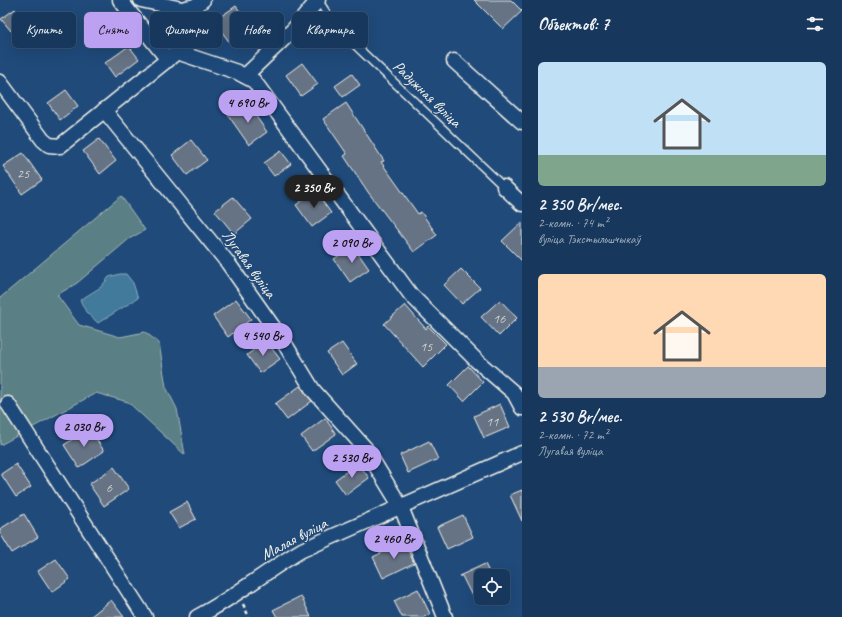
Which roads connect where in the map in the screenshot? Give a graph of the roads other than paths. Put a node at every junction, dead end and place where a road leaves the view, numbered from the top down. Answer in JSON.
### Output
{"nodes":[{"id":1,"x":120,"y":0,"type":"edge"},
{"id":2,"x":141,"y":0,"type":"edge"},
{"id":3,"x":203,"y":0,"type":"edge"},
{"id":4,"x":318,"y":0,"type":"edge"},
{"id":5,"x":173,"y":56,"type":"junction"},
{"id":6,"x":454,"y":61,"type":"dead end"},
{"id":7,"x":244,"y":76,"type":"junction"},
{"id":8,"x":0,"y":82,"type":"edge"},
{"id":9,"x":104,"y":110,"type":"junction"},
{"id":10,"x":522,"y":122,"type":"edge"},
{"id":11,"x":504,"y":187,"type":"joint"},
{"id":12,"x":522,"y":204,"type":"edge"},
{"id":13,"x":8,"y":404,"type":"dead end"},
{"id":14,"x":522,"y":408,"type":"edge"},
{"id":15,"x":522,"y":453,"type":"edge"},
{"id":16,"x":401,"y":506,"type":"junction"},
{"id":17,"x":145,"y":617,"type":"edge"},
{"id":18,"x":197,"y":617,"type":"edge"},
{"id":19,"x":445,"y":617,"type":"edge"}],
"edges":[{"from":1,"to":5,"type":"street"},
{"from":2,"to":3,"type":"street"},
{"from":4,"to":7,"type":"street"},
{"from":4,"to":11,"type":"lane","name":"Радужная вуліца"},
{"from":5,"to":7,"type":"street"},
{"from":5,"to":9,"type":"street"},
{"from":6,"to":10,"type":"street"},
{"from":7,"to":14,"type":"street"},
{"from":8,"to":9,"type":"street"},
{"from":9,"to":16,"type":"street","name":"Лугавая вуліца"},
{"from":11,"to":12,"type":"street"},
{"from":13,"to":17,"type":"street"},
{"from":15,"to":16,"type":"street","name":"Малая вуліца"},
{"from":16,"to":18,"type":"street","name":"Малая вуліца"},
{"from":16,"to":19,"type":"street","name":"Лугавая вуліца"}]}
